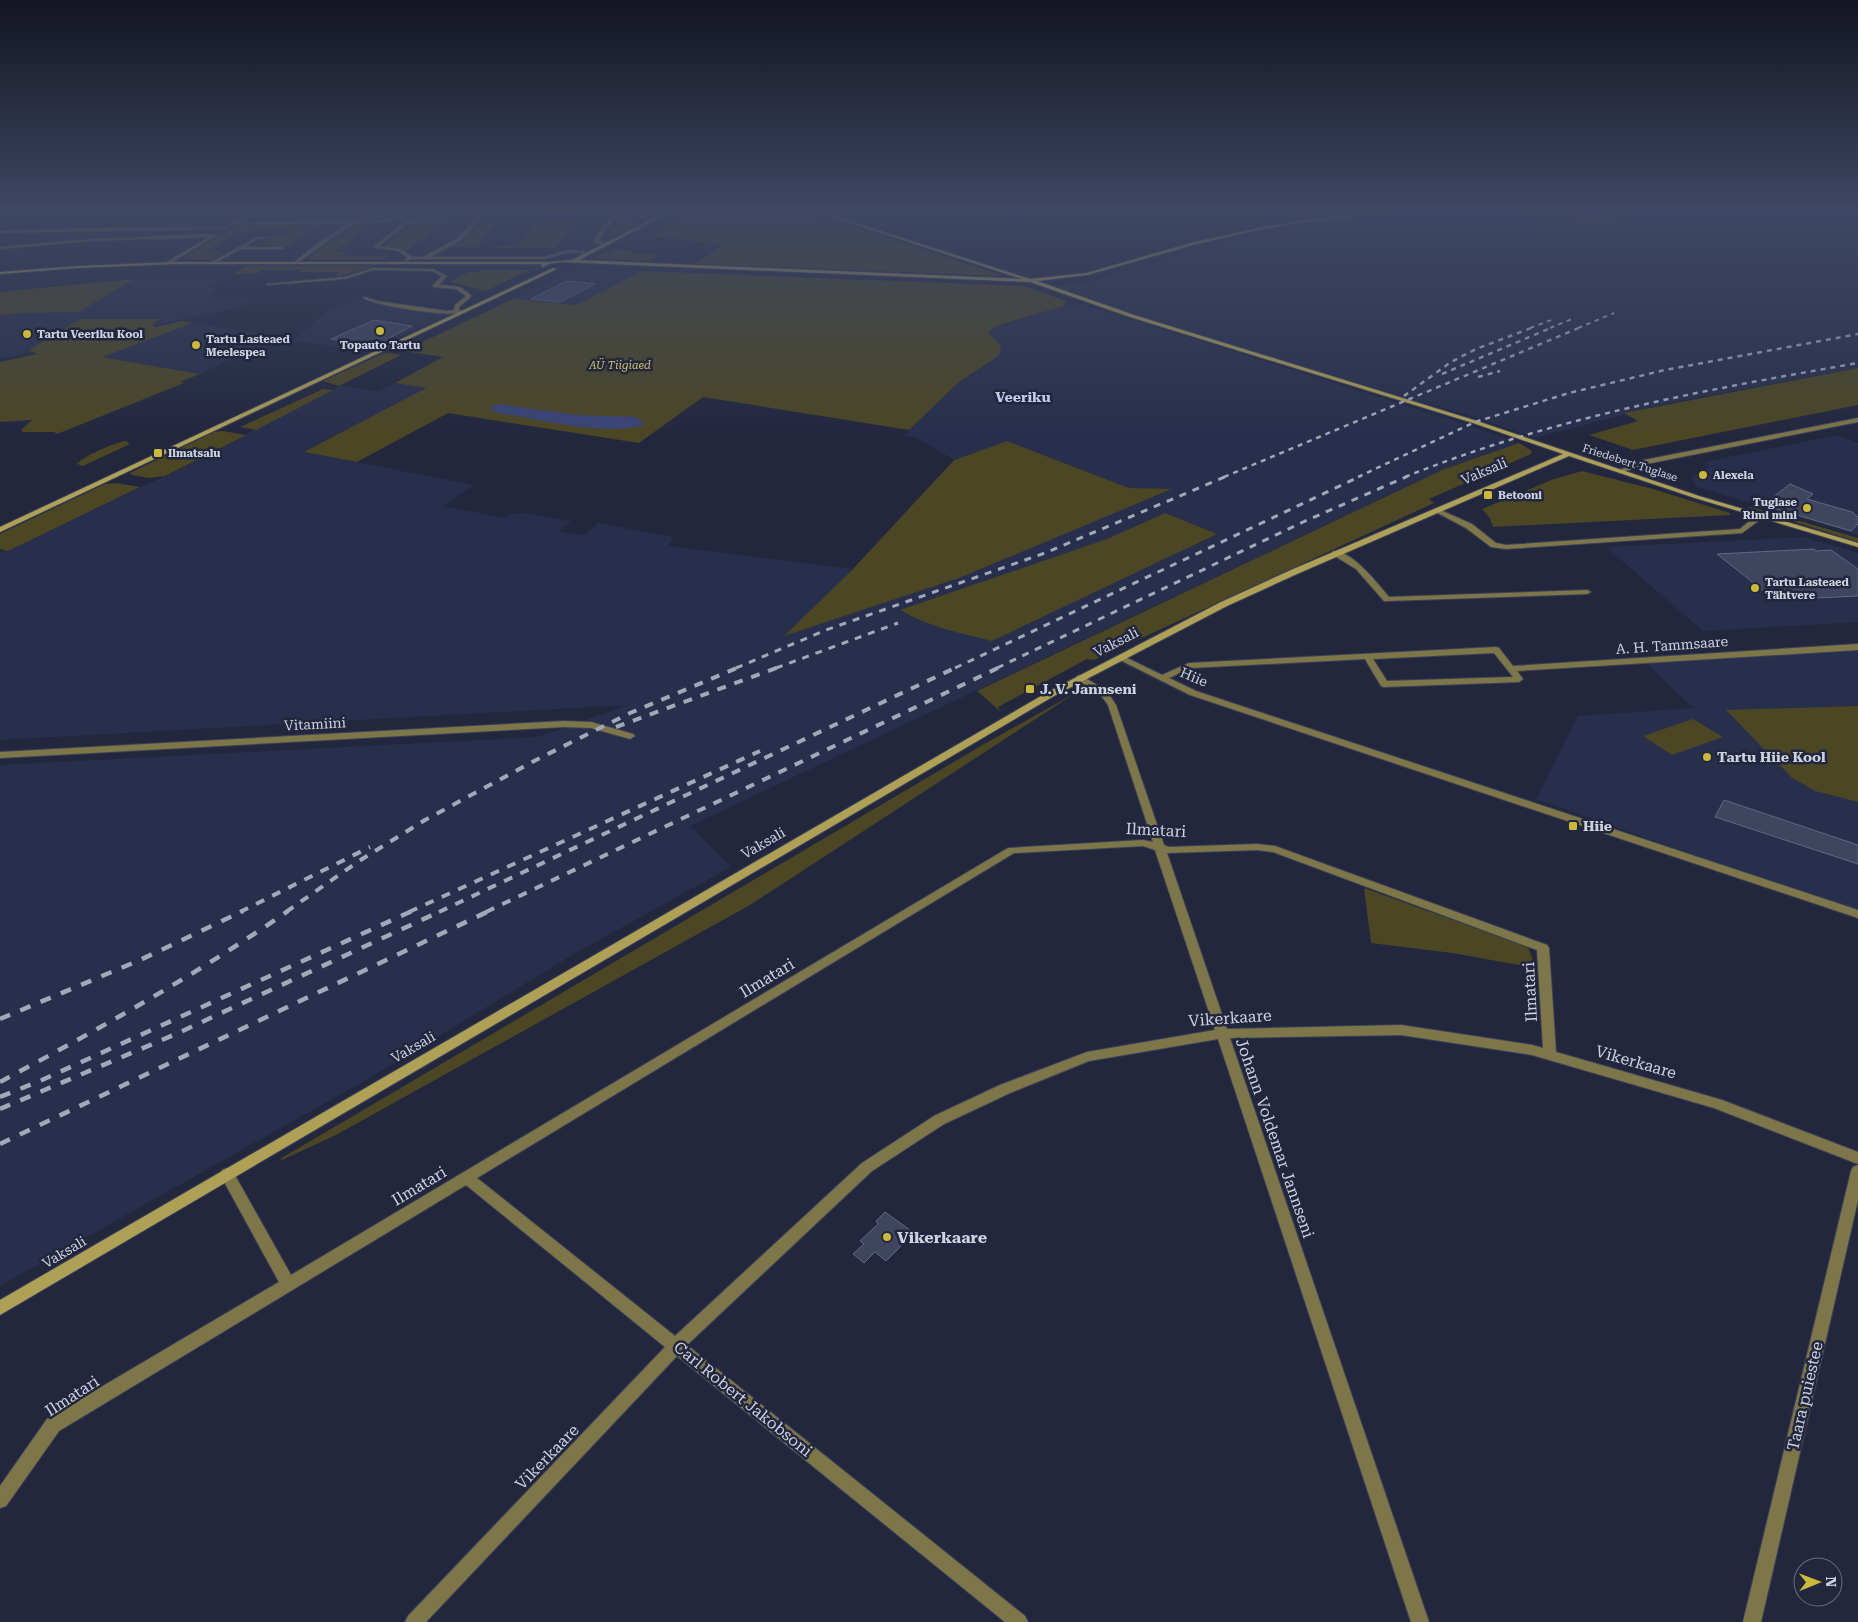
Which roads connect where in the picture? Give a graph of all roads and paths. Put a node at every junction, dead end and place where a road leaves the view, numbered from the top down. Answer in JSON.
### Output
{"nodes":[{"id":1,"x":444,"y":287,"type":"edge"},
{"id":2,"x":517,"y":287,"type":"edge"},
{"id":3,"x":1045,"y":287,"type":"edge"},
{"id":4,"x":1056,"y":287,"type":"edge"},
{"id":5,"x":514,"y":288,"type":"joint"},
{"id":6,"x":1055,"y":290,"type":"junction"},
{"id":7,"x":366,"y":298,"type":"dead end"},
{"id":8,"x":460,"y":312,"type":"junction"},
{"id":9,"x":1858,"y":420,"type":"edge"},
{"id":10,"x":1568,"y":454,"type":"junction"},
{"id":11,"x":1620,"y":471,"type":"junction"},
{"id":12,"x":1436,"y":510,"type":"junction"},
{"id":13,"x":1761,"y":516,"type":"junction"},
{"id":14,"x":0,"y":530,"type":"edge"},
{"id":15,"x":1858,"y":545,"type":"edge"},
{"id":16,"x":1336,"y":553,"type":"junction"},
{"id":17,"x":1587,"y":592,"type":"dead end"},
{"id":18,"x":1858,"y":647,"type":"edge"},
{"id":19,"x":1367,"y":656,"type":"junction"},
{"id":20,"x":1120,"y":658,"type":"junction"},
{"id":21,"x":1511,"y":669,"type":"junction"},
{"id":22,"x":1080,"y":678,"type":"junction"},
{"id":23,"x":1162,"y":678,"type":"junction"},
{"id":24,"x":630,"y":736,"type":"dead end"},
{"id":25,"x":0,"y":755,"type":"edge"},
{"id":26,"x":1160,"y":847,"type":"junction"},
{"id":27,"x":1858,"y":914,"type":"edge"},
{"id":28,"x":1222,"y":1034,"type":"junction"},
{"id":29,"x":1550,"y":1055,"type":"junction"},
{"id":30,"x":1858,"y":1158,"type":"edge"},
{"id":31,"x":1858,"y":1171,"type":"edge"},
{"id":32,"x":227,"y":1174,"type":"junction"},
{"id":33,"x":466,"y":1177,"type":"junction"},
{"id":34,"x":288,"y":1284,"type":"junction"},
{"id":35,"x":0,"y":1308,"type":"edge"},
{"id":36,"x":677,"y":1346,"type":"junction"},
{"id":37,"x":0,"y":1500,"type":"edge"},
{"id":38,"x":414,"y":1622,"type":"edge"},
{"id":39,"x":1020,"y":1622,"type":"edge"},
{"id":40,"x":1420,"y":1622,"type":"edge"},
{"id":41,"x":1752,"y":1622,"type":"edge"}],
"edges":[{"from":1,"to":8,"type":"street"},
{"from":2,"to":5,"type":"street"},
{"from":3,"to":6,"type":"street"},
{"from":4,"to":6,"type":"street"},
{"from":5,"to":8,"type":"street"},
{"from":6,"to":10,"type":"street"},
{"from":7,"to":8,"type":"street"},
{"from":8,"to":14,"type":"street"},
{"from":9,"to":11,"type":"street"},
{"from":10,"to":11,"type":"street","name":"Friedebert Tuglase"},
{"from":10,"to":12,"type":"street","name":"Vaksali"},
{"from":11,"to":13,"type":"street","name":"Friedebert Tuglase"},
{"from":12,"to":13,"type":"street"},
{"from":12,"to":16,"type":"street","name":"Vaksali"},
{"from":13,"to":15,"type":"street","name":"Friedebert Tuglase"},
{"from":16,"to":17,"type":"street"},
{"from":16,"to":20,"type":"street","name":"Vaksali"},
{"from":18,"to":21,"type":"street","name":"A. H. Tammsaare"},
{"from":19,"to":21,"type":"street"},
{"from":19,"to":21,"type":"street"},
{"from":19,"to":23,"type":"street"},
{"from":20,"to":22,"type":"street","name":"Vaksali"},
{"from":20,"to":23,"type":"street","name":"Hiie"},
{"from":22,"to":26,"type":"street","name":"Johann Voldemar Jannseni"},
{"from":22,"to":32,"type":"street","name":"Vaksali"},
{"from":23,"to":27,"type":"street","name":"Hiie"},
{"from":24,"to":25,"type":"street","name":"Vitamiini"},
{"from":26,"to":28,"type":"street","name":"Johann Voldemar Jannseni"},
{"from":26,"to":29,"type":"street","name":"Ilmatari"},
{"from":26,"to":33,"type":"street","name":"Ilmatari"},
{"from":28,"to":29,"type":"street","name":"Vikerkaare"},
{"from":28,"to":36,"type":"street","name":"Vikerkaare"},
{"from":28,"to":40,"type":"street","name":"Johann Voldemar Jannseni"},
{"from":29,"to":30,"type":"street","name":"Vikerkaare"},
{"from":31,"to":41,"type":"street","name":"Taara puiestee"},
{"from":32,"to":34,"type":"street"},
{"from":32,"to":35,"type":"street","name":"Vaksali"},
{"from":33,"to":34,"type":"street","name":"Ilmatari"},
{"from":33,"to":36,"type":"street","name":"Carl Robert Jakobsoni"},
{"from":34,"to":37,"type":"street","name":"Ilmatari"},
{"from":36,"to":38,"type":"street","name":"Vikerkaare"},
{"from":36,"to":39,"type":"street","name":"Carl Robert Jakobsoni"}]}
